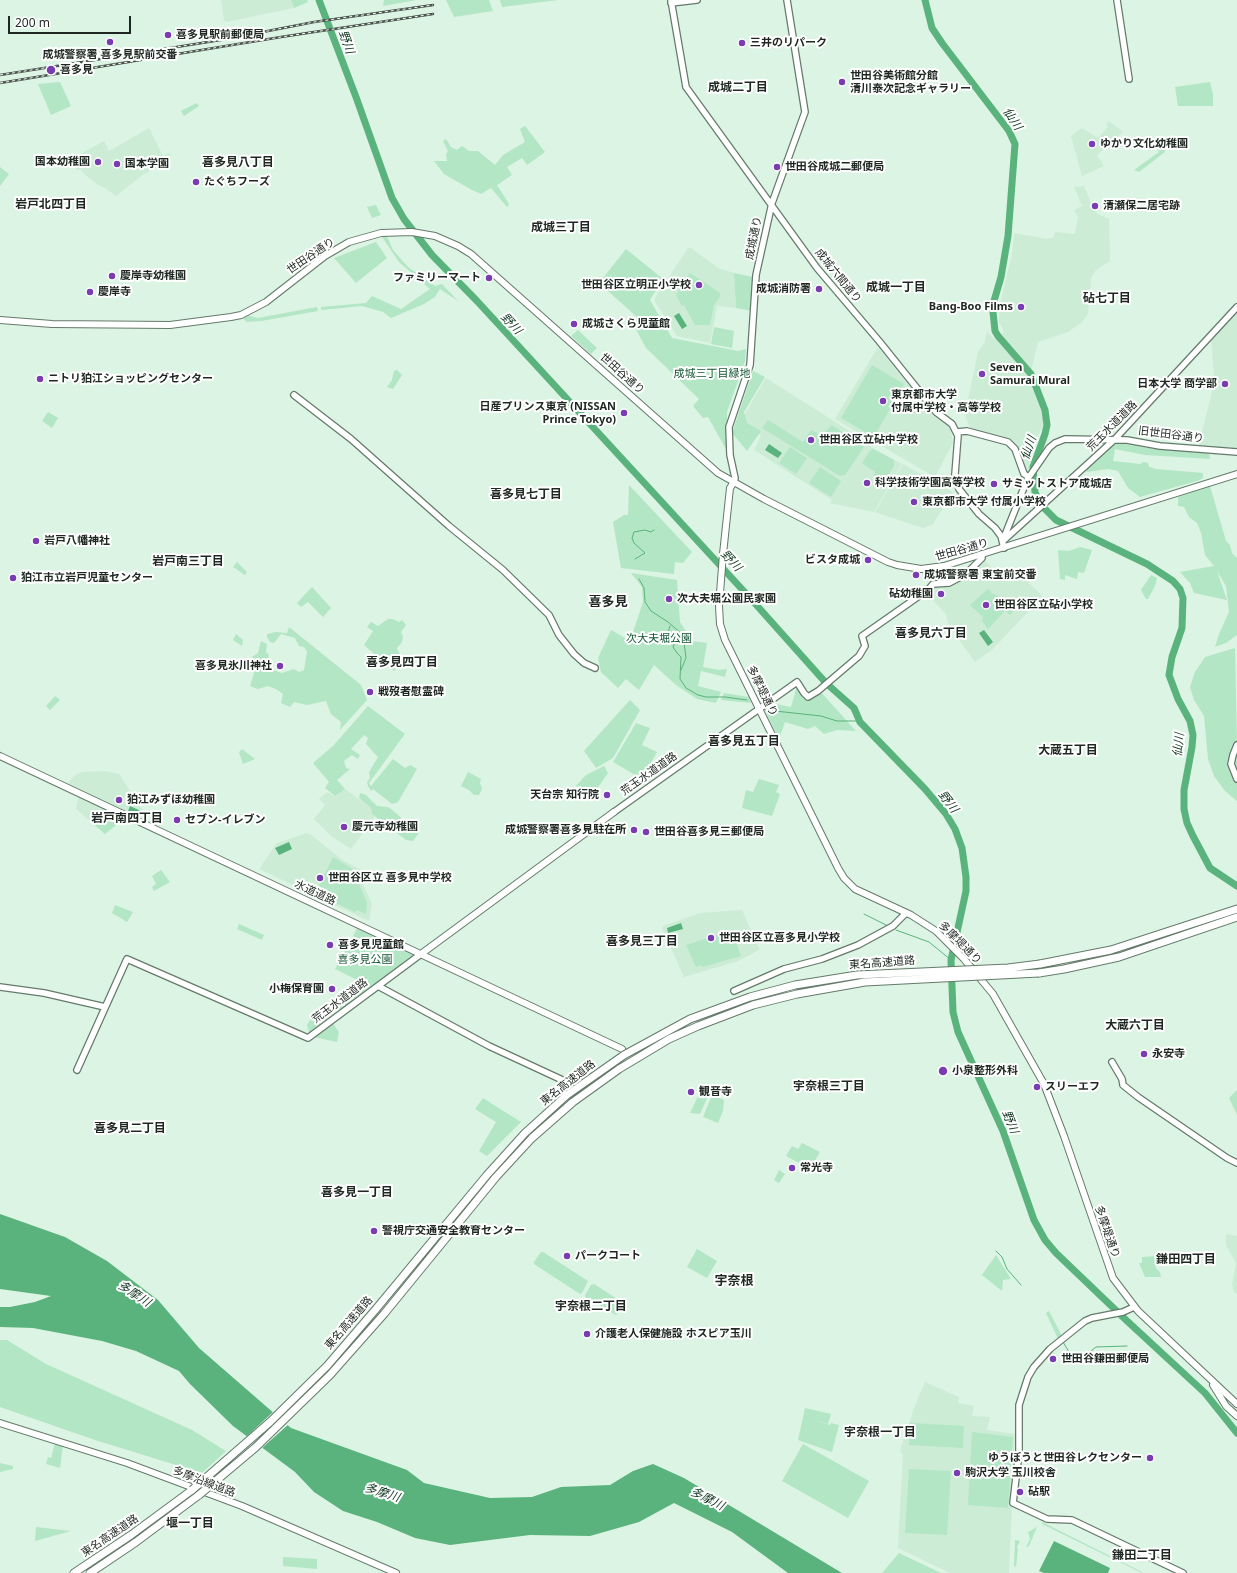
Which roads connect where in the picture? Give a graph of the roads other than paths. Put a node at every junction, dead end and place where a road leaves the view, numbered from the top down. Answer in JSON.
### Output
{"nodes":[{"id":1,"x":697,"y":0,"type":"edge"},
{"id":2,"x":787,"y":0,"type":"edge"},
{"id":3,"x":1117,"y":0,"type":"edge"},
{"id":4,"x":671,"y":2,"type":"edge"},
{"id":5,"x":1128,"y":79,"type":"dead end"},
{"id":6,"x":772,"y":203,"type":"junction"},
{"id":7,"x":1237,"y":307,"type":"edge"},
{"id":8,"x":0,"y":320,"type":"edge"},
{"id":9,"x":294,"y":395,"type":"dead end"},
{"id":10,"x":957,"y":432,"type":"junction"},
{"id":11,"x":1115,"y":439,"type":"junction"},
{"id":12,"x":1237,"y":452,"type":"edge"},
{"id":13,"x":1237,"y":474,"type":"edge"},
{"id":14,"x":1030,"y":476,"type":"junction"},
{"id":15,"x":734,"y":482,"type":"junction"},
{"id":16,"x":1003,"y":541,"type":"junction"},
{"id":17,"x":1004,"y":548,"type":"junction"},
{"id":18,"x":982,"y":554,"type":"junction"},
{"id":19,"x":595,"y":668,"type":"dead end"},
{"id":20,"x":759,"y":709,"type":"junction"},
{"id":21,"x":1237,"y":745,"type":"edge"},
{"id":22,"x":0,"y":756,"type":"edge"},
{"id":23,"x":1237,"y":779,"type":"edge"},
{"id":24,"x":614,"y":812,"type":"joint"},
{"id":25,"x":1237,"y":908,"type":"edge"},
{"id":26,"x":906,"y":913,"type":"junction"},
{"id":27,"x":1237,"y":918,"type":"edge"},
{"id":28,"x":421,"y":954,"type":"junction"},
{"id":29,"x":378,"y":986,"type":"junction"},
{"id":30,"x":0,"y":987,"type":"edge"},
{"id":31,"x":734,"y":991,"type":"dead end"},
{"id":32,"x":105,"y":1007,"type":"junction"},
{"id":33,"x":622,"y":1049,"type":"dead end"},
{"id":34,"x":1112,"y":1062,"type":"dead end"},
{"id":35,"x":77,"y":1070,"type":"dead end"},
{"id":36,"x":571,"y":1084,"type":"dead end"},
{"id":37,"x":1237,"y":1163,"type":"edge"},
{"id":38,"x":1132,"y":1308,"type":"junction"},
{"id":39,"x":1211,"y":1379,"type":"junction"},
{"id":40,"x":1237,"y":1404,"type":"edge"},
{"id":41,"x":1237,"y":1416,"type":"edge"},
{"id":42,"x":0,"y":1423,"type":"edge"},
{"id":43,"x":74,"y":1573,"type":"edge"},
{"id":44,"x":90,"y":1573,"type":"edge"},
{"id":45,"x":396,"y":1573,"type":"edge"},
{"id":46,"x":1183,"y":1573,"type":"edge"}],
"edges":[{"from":1,"to":4,"type":"street"},
{"from":2,"to":6,"type":"street","name":"成城通り"},
{"from":3,"to":5,"type":"street"},
{"from":4,"to":6,"type":"street","name":"成城六間通り"},
{"from":6,"to":10,"type":"street","name":"成城六間通り"},
{"from":6,"to":15,"type":"street","name":"成城通り"},
{"from":7,"to":11,"type":"street","name":"荒玉水道道路"},
{"from":8,"to":15,"type":"main road","name":"世田谷通り"},
{"from":9,"to":19,"type":"street"},
{"from":10,"to":14,"type":"street"},
{"from":10,"to":16,"type":"street"},
{"from":11,"to":12,"type":"street","name":"旧世田谷通り"},
{"from":11,"to":14,"type":"street","name":"旧世田谷通り"},
{"from":11,"to":16,"type":"street","name":"荒玉水道道路"},
{"from":13,"to":17,"type":"main road","name":"世田谷通り"},
{"from":14,"to":16,"type":"street"},
{"from":15,"to":18,"type":"main road","name":"世田谷通り"},
{"from":15,"to":20,"type":"main road","name":"多摩堤通り"},
{"from":16,"to":17,"type":"street"},
{"from":17,"to":18,"type":"main road","name":"世田谷通り"},
{"from":18,"to":20,"type":"street","name":"荒玉水道道路"},
{"from":20,"to":24,"type":"street","name":"荒玉水道道路"},
{"from":20,"to":26,"type":"main road","name":"多摩堤通り"},
{"from":21,"to":23,"type":"street"},
{"from":22,"to":28,"type":"main road","name":"水道道路"},
{"from":24,"to":28,"type":"main road","name":"荒玉水道道路"},
{"from":25,"to":43,"type":"highway","name":"東名高速道路","bridge":true},
{"from":26,"to":31,"type":"street"},
{"from":26,"to":38,"type":"main road","name":"多摩堤通り"},
{"from":27,"to":44,"type":"highway","name":"東名高速道路","bridge":true},
{"from":28,"to":29,"type":"street","name":"荒玉水道道路"},
{"from":28,"to":33,"type":"main road","name":"水道道路"},
{"from":29,"to":32,"type":"street","name":"荒玉水道道路"},
{"from":29,"to":36,"type":"street"},
{"from":30,"to":32,"type":"street"},
{"from":32,"to":35,"type":"street"},
{"from":34,"to":37,"type":"street"},
{"from":38,"to":39,"type":"main road","name":"多摩堤通り"},
{"from":38,"to":46,"type":"street"},
{"from":39,"to":40,"type":"main road","name":"多摩堤通り"},
{"from":39,"to":41,"type":"main road","name":"多摩堤通り"},
{"from":42,"to":45,"type":"main road","name":"多摩沿線道路"}]}
